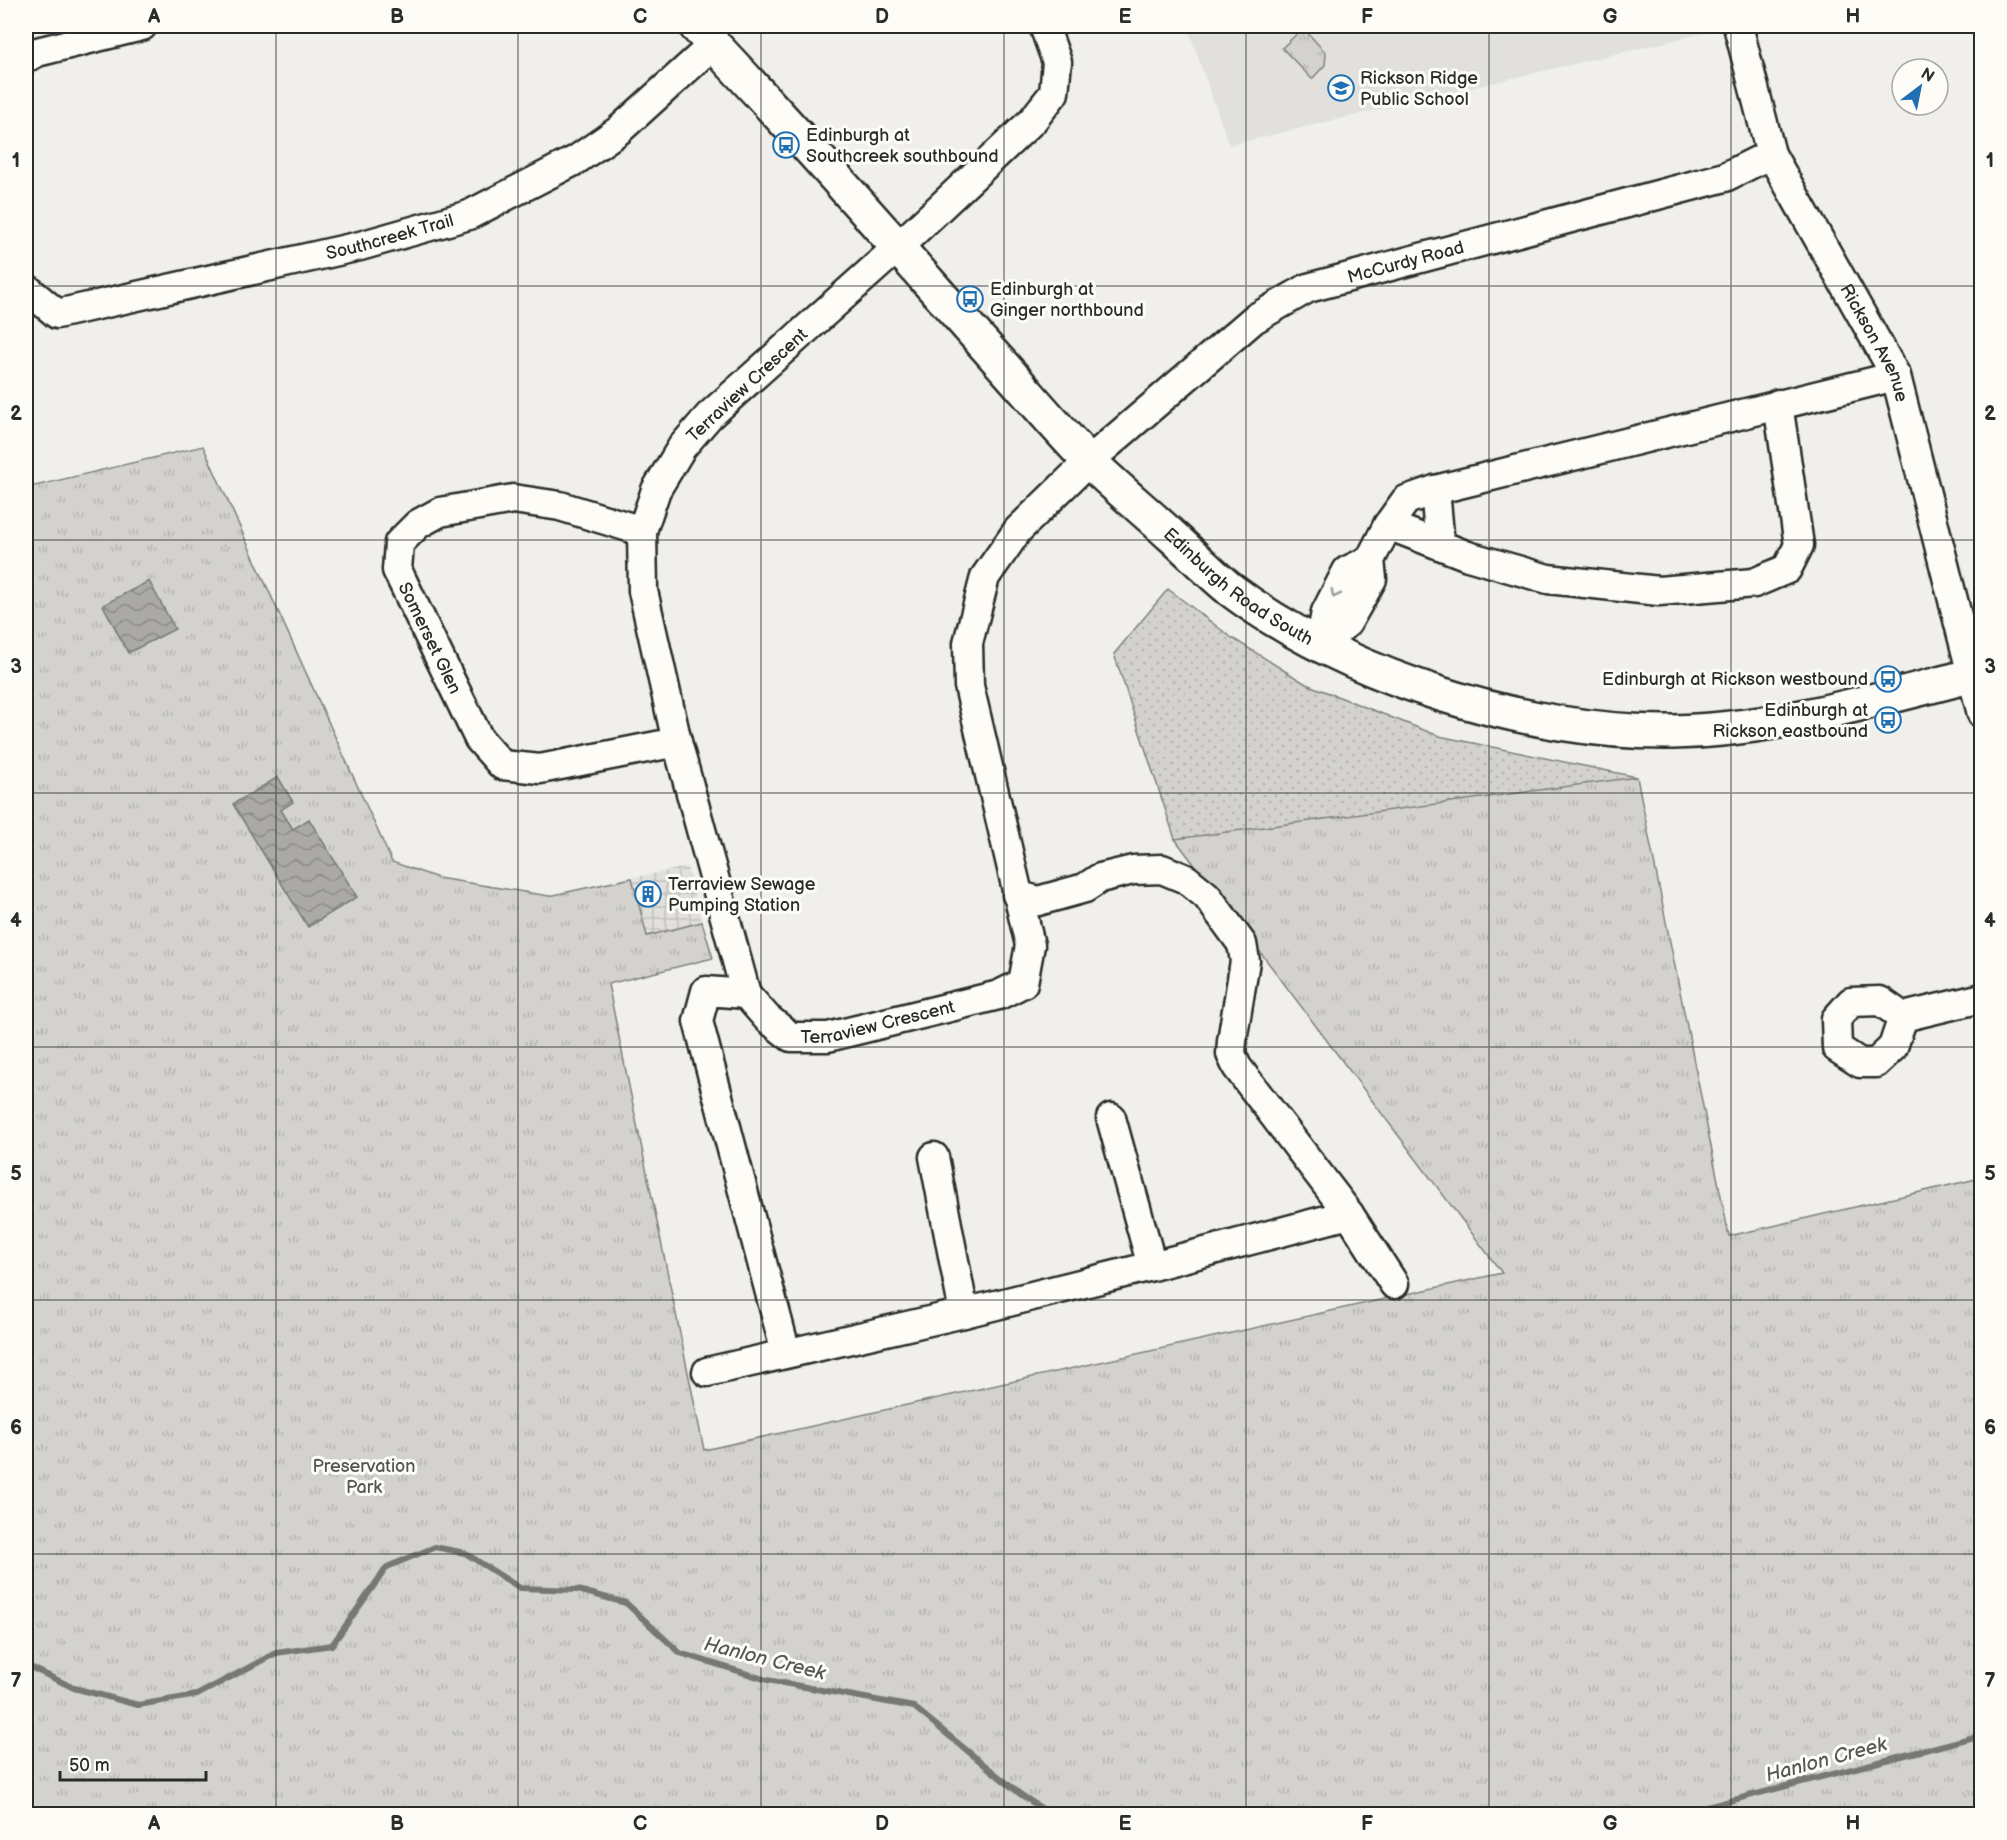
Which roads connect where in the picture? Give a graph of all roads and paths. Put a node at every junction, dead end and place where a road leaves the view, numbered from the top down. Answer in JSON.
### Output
{"nodes":[{"id":1,"x":142,"y":26,"type":"edge"},
{"id":2,"x":1044,"y":26,"type":"edge"},
{"id":3,"x":1738,"y":26,"type":"edge"},
{"id":4,"x":705,"y":35,"type":"edge"},
{"id":5,"x":26,"y":58,"type":"edge"},
{"id":6,"x":1771,"y":154,"type":"junction"},
{"id":7,"x":897,"y":248,"type":"junction"},
{"id":8,"x":26,"y":288,"type":"edge"},
{"id":9,"x":1896,"y":376,"type":"junction"},
{"id":10,"x":1778,"y":404,"type":"junction"},
{"id":11,"x":1089,"y":461,"type":"junction"},
{"id":12,"x":1435,"y":490,"type":"junction"},
{"id":13,"x":1388,"y":525,"type":"junction"},
{"id":14,"x":642,"y":531,"type":"junction"},
{"id":15,"x":1440,"y":545,"type":"junction"},
{"id":16,"x":1320,"y":644,"type":"junction"},
{"id":17,"x":1976,"y":675,"type":"edge"},
{"id":18,"x":1982,"y":714,"type":"edge"},
{"id":19,"x":677,"y":742,"type":"junction"},
{"id":20,"x":1017,"y":895,"type":"junction"},
{"id":21,"x":746,"y":994,"type":"junction"},
{"id":22,"x":1982,"y":998,"type":"edge"},
{"id":23,"x":1903,"y":1017,"type":"dead end"},
{"id":24,"x":1111,"y":1118,"type":"dead end"},
{"id":25,"x":934,"y":1157,"type":"dead end"},
{"id":26,"x":1349,"y":1214,"type":"junction"},
{"id":27,"x":1152,"y":1266,"type":"junction"},
{"id":28,"x":1394,"y":1284,"type":"dead end"},
{"id":29,"x":964,"y":1313,"type":"junction"},
{"id":30,"x":786,"y":1353,"type":"junction"},
{"id":31,"x":707,"y":1372,"type":"dead end"}],
"edges":[{"from":1,"to":5,"type":"street"},
{"from":2,"to":7,"type":"street","name":"Terraview Crescent"},
{"from":3,"to":6,"type":"street","name":"Rickson Avenue"},
{"from":4,"to":7,"type":"main road","name":"Edinburgh Road South"},
{"from":4,"to":8,"type":"street","name":"Southcreek Trail"},
{"from":6,"to":9,"type":"street","name":"Rickson Avenue"},
{"from":6,"to":11,"type":"street","name":"McCurdy Road"},
{"from":7,"to":11,"type":"main road","name":"Edinburgh Road South"},
{"from":7,"to":14,"type":"street","name":"Terraview Crescent"},
{"from":9,"to":10,"type":"street"},
{"from":9,"to":17,"type":"street","name":"Rickson Avenue"},
{"from":10,"to":12,"type":"street"},
{"from":10,"to":15,"type":"street"},
{"from":11,"to":16,"type":"main road","name":"Edinburgh Road South"},
{"from":11,"to":20,"type":"street","name":"Terraview Crescent"},
{"from":12,"to":13,"type":"street"},
{"from":12,"to":15,"type":"street"},
{"from":13,"to":15,"type":"street"},
{"from":13,"to":16,"type":"street"},
{"from":14,"to":19,"type":"street","name":"Terraview Crescent"},
{"from":14,"to":19,"type":"street","name":"Somerset Glen"},
{"from":16,"to":17,"type":"main road","name":"Edinburgh Road South"},
{"from":17,"to":18,"type":"street","name":"Rickson Avenue"},
{"from":19,"to":21,"type":"street","name":"Terraview Crescent"},
{"from":20,"to":21,"type":"street","name":"Terraview Crescent"},
{"from":20,"to":26,"type":"street"},
{"from":21,"to":30,"type":"street"},
{"from":22,"to":23,"type":"street"},
{"from":24,"to":27,"type":"street"},
{"from":25,"to":29,"type":"street"},
{"from":26,"to":27,"type":"street"},
{"from":26,"to":28,"type":"street"},
{"from":27,"to":29,"type":"street"},
{"from":29,"to":30,"type":"street"},
{"from":30,"to":31,"type":"street"}]}
